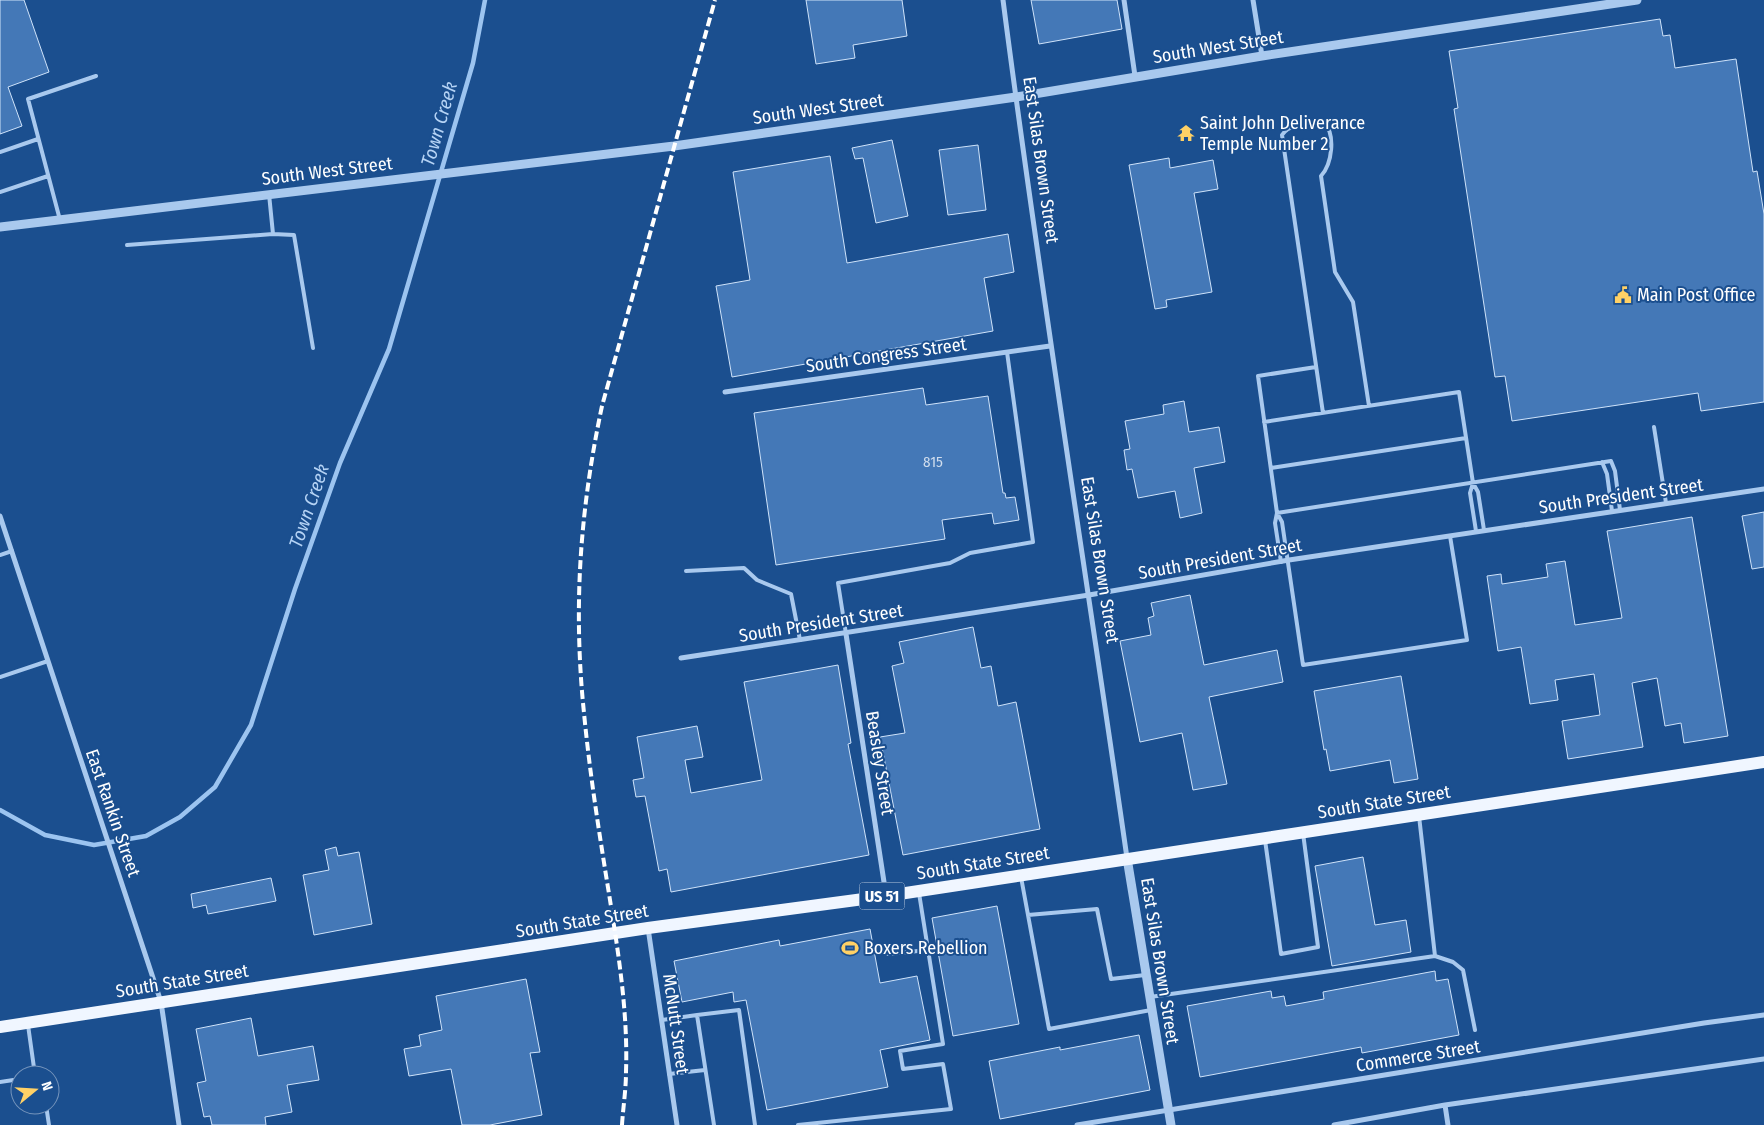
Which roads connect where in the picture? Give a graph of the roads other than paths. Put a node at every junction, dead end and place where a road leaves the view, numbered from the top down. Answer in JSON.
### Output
{"nodes":[{"id":1,"x":1003,"y":0,"type":"edge"},
{"id":2,"x":1124,"y":0,"type":"edge"},
{"id":3,"x":1254,"y":0,"type":"edge"},
{"id":4,"x":1637,"y":0,"type":"edge"},
{"id":5,"x":1262,"y":56,"type":"junction"},
{"id":6,"x":96,"y":76,"type":"dead end"},
{"id":7,"x":1135,"y":76,"type":"junction"},
{"id":8,"x":1016,"y":97,"type":"junction"},
{"id":9,"x":38,"y":139,"type":"junction"},
{"id":10,"x":0,"y":152,"type":"edge"},
{"id":11,"x":48,"y":176,"type":"junction"},
{"id":12,"x":0,"y":192,"type":"edge"},
{"id":13,"x":269,"y":194,"type":"junction"},
{"id":14,"x":60,"y":220,"type":"junction"},
{"id":15,"x":0,"y":227,"type":"edge"},
{"id":16,"x":274,"y":234,"type":"junction"},
{"id":17,"x":127,"y":245,"type":"dead end"},
{"id":18,"x":1050,"y":346,"type":"junction"},
{"id":19,"x":312,"y":348,"type":"dead end"},
{"id":20,"x":1007,"y":352,"type":"junction"},
{"id":21,"x":1316,"y":367,"type":"junction"},
{"id":22,"x":726,"y":392,"type":"dead end"},
{"id":23,"x":1369,"y":406,"type":"junction"},
{"id":24,"x":1323,"y":413,"type":"junction"},
{"id":25,"x":1264,"y":422,"type":"junction"},
{"id":26,"x":1654,"y":427,"type":"dead end"},
{"id":27,"x":1466,"y":438,"type":"junction"},
{"id":28,"x":1602,"y":462,"type":"junction"},
{"id":29,"x":1271,"y":468,"type":"junction"},
{"id":30,"x":1473,"y":483,"type":"junction"},
{"id":31,"x":1764,"y":489,"type":"edge"},
{"id":32,"x":1666,"y":503,"type":"junction"},
{"id":33,"x":1620,"y":510,"type":"junction"},
{"id":34,"x":1612,"y":511,"type":"junction"},
{"id":35,"x":1277,"y":513,"type":"junction"},
{"id":36,"x":0,"y":516,"type":"edge"},
{"id":37,"x":1484,"y":530,"type":"junction"},
{"id":38,"x":1476,"y":532,"type":"junction"},
{"id":39,"x":1450,"y":536,"type":"junction"},
{"id":40,"x":12,"y":551,"type":"junction"},
{"id":41,"x":0,"y":555,"type":"edge"},
{"id":42,"x":1289,"y":560,"type":"junction"},
{"id":43,"x":1281,"y":562,"type":"junction"},
{"id":44,"x":686,"y":571,"type":"dead end"},
{"id":45,"x":1089,"y":595,"type":"junction"},
{"id":46,"x":846,"y":634,"type":"junction"},
{"id":47,"x":800,"y":640,"type":"junction"},
{"id":48,"x":681,"y":658,"type":"dead end"},
{"id":49,"x":48,"y":661,"type":"junction"},
{"id":50,"x":0,"y":677,"type":"edge"},
{"id":51,"x":1764,"y":762,"type":"edge"},
{"id":52,"x":1418,"y":814,"type":"junction"},
{"id":53,"x":1302,"y":832,"type":"junction"},
{"id":54,"x":1265,"y":837,"type":"junction"},
{"id":55,"x":1127,"y":858,"type":"junction"},
{"id":56,"x":1021,"y":875,"type":"junction"},
{"id":57,"x":919,"y":891,"type":"junction"},
{"id":58,"x":886,"y":896,"type":"junction"},
{"id":59,"x":1028,"y":915,"type":"junction"},
{"id":60,"x":648,"y":928,"type":"junction"},
{"id":61,"x":928,"y":950,"type":"junction"},
{"id":62,"x":888,"y":954,"type":"dead end"},
{"id":63,"x":1435,"y":956,"type":"junction"},
{"id":64,"x":1145,"y":975,"type":"junction"},
{"id":65,"x":1149,"y":998,"type":"junction"},
{"id":66,"x":161,"y":1002,"type":"junction"},
{"id":67,"x":1151,"y":1010,"type":"junction"},
{"id":68,"x":697,"y":1015,"type":"junction"},
{"id":69,"x":1764,"y":1016,"type":"edge"},
{"id":70,"x":662,"y":1020,"type":"junction"},
{"id":71,"x":28,"y":1022,"type":"junction"},
{"id":72,"x":0,"y":1027,"type":"edge"},
{"id":73,"x":1475,"y":1030,"type":"dead end"},
{"id":74,"x":1764,"y":1059,"type":"edge"},
{"id":75,"x":34,"y":1065,"type":"edge"},
{"id":76,"x":705,"y":1070,"type":"junction"},
{"id":77,"x":669,"y":1074,"type":"junction"},
{"id":78,"x":1445,"y":1105,"type":"junction"},
{"id":79,"x":1168,"y":1111,"type":"junction"},
{"id":80,"x":179,"y":1125,"type":"edge"},
{"id":81,"x":677,"y":1125,"type":"edge"},
{"id":82,"x":714,"y":1125,"type":"edge"},
{"id":83,"x":755,"y":1125,"type":"edge"},
{"id":84,"x":798,"y":1125,"type":"edge"},
{"id":85,"x":1077,"y":1125,"type":"edge"},
{"id":86,"x":1171,"y":1125,"type":"edge"},
{"id":87,"x":1334,"y":1125,"type":"edge"},
{"id":88,"x":1448,"y":1125,"type":"edge"}],
"edges":[{"from":1,"to":8,"type":"street","name":"East Silas Brown Street"},
{"from":2,"to":7,"type":"street"},
{"from":3,"to":5,"type":"street"},
{"from":4,"to":5,"type":"street","name":"South West Street"},
{"from":5,"to":7,"type":"street","name":"South West Street"},
{"from":6,"to":9,"type":"lane"},
{"from":7,"to":8,"type":"street","name":"South West Street"},
{"from":8,"to":13,"type":"street","name":"South West Street"},
{"from":8,"to":18,"type":"street","name":"East Silas Brown Street"},
{"from":9,"to":10,"type":"lane"},
{"from":9,"to":11,"type":"lane"},
{"from":11,"to":12,"type":"lane"},
{"from":11,"to":14,"type":"lane"},
{"from":13,"to":14,"type":"street","name":"South West Street"},
{"from":13,"to":16,"type":"lane"},
{"from":14,"to":15,"type":"street","name":"South West Street"},
{"from":16,"to":17,"type":"lane"},
{"from":16,"to":19,"type":"lane"},
{"from":18,"to":20,"type":"street","name":"South Congress Street"},
{"from":18,"to":45,"type":"street","name":"East Silas Brown Street"},
{"from":20,"to":22,"type":"street","name":"South Congress Street"},
{"from":20,"to":46,"type":"lane"},
{"from":21,"to":23,"type":"lane"},
{"from":21,"to":24,"type":"lane"},
{"from":21,"to":25,"type":"lane"},
{"from":23,"to":24,"type":"lane"},
{"from":23,"to":27,"type":"lane"},
{"from":24,"to":25,"type":"lane"},
{"from":25,"to":29,"type":"lane"},
{"from":26,"to":32,"type":"lane"},
{"from":27,"to":29,"type":"lane"},
{"from":27,"to":30,"type":"lane"},
{"from":28,"to":30,"type":"lane"},
{"from":28,"to":33,"type":"lane"},
{"from":28,"to":34,"type":"lane"},
{"from":29,"to":35,"type":"lane"},
{"from":30,"to":35,"type":"lane"},
{"from":30,"to":37,"type":"lane"},
{"from":30,"to":38,"type":"lane"},
{"from":31,"to":32,"type":"street","name":"South President Street"},
{"from":32,"to":33,"type":"street","name":"South President Street"},
{"from":33,"to":34,"type":"street","name":"South President Street"},
{"from":34,"to":37,"type":"street","name":"South President Street"},
{"from":35,"to":42,"type":"lane"},
{"from":35,"to":43,"type":"lane"},
{"from":36,"to":40,"type":"street","name":"East Rankin Street"},
{"from":37,"to":38,"type":"street","name":"South President Street"},
{"from":38,"to":39,"type":"street","name":"South President Street"},
{"from":39,"to":42,"type":"street","name":"South President Street"},
{"from":39,"to":42,"type":"lane"},
{"from":40,"to":41,"type":"lane"},
{"from":40,"to":49,"type":"street","name":"East Rankin Street"},
{"from":42,"to":43,"type":"street","name":"South President Street"},
{"from":43,"to":45,"type":"street","name":"South President Street"},
{"from":44,"to":47,"type":"lane"},
{"from":45,"to":46,"type":"street","name":"South President Street"},
{"from":45,"to":55,"type":"street","name":"East Silas Brown Street"},
{"from":46,"to":47,"type":"street","name":"South President Street"},
{"from":46,"to":58,"type":"street","name":"Beasley Street"},
{"from":47,"to":48,"type":"street","name":"South President Street"},
{"from":49,"to":50,"type":"lane"},
{"from":49,"to":66,"type":"street","name":"East Rankin Street"},
{"from":51,"to":52,"type":"main road","name":"South State Street","number":"US 51"},
{"from":52,"to":53,"type":"main road","name":"South State Street","number":"US 51"},
{"from":52,"to":63,"type":"lane"},
{"from":53,"to":54,"type":"main road","name":"South State Street","number":"US 51"},
{"from":53,"to":54,"type":"lane"},
{"from":54,"to":55,"type":"main road","name":"South State Street","number":"US 51"},
{"from":55,"to":56,"type":"main road","name":"South State Street","number":"US 51"},
{"from":55,"to":64,"type":"street","name":"East Silas Brown Street"},
{"from":56,"to":57,"type":"main road","name":"South State Street","number":"US 51"},
{"from":56,"to":59,"type":"lane"},
{"from":57,"to":58,"type":"main road","name":"South State Street","number":"US 51"},
{"from":57,"to":61,"type":"lane"},
{"from":58,"to":60,"type":"main road","name":"South State Street","number":"US 51"},
{"from":59,"to":64,"type":"lane"},
{"from":59,"to":67,"type":"lane"},
{"from":60,"to":66,"type":"main road","name":"South State Street","number":"US 51"},
{"from":60,"to":70,"type":"street","name":"McNutt Street"},
{"from":61,"to":62,"type":"lane"},
{"from":61,"to":84,"type":"lane"},
{"from":63,"to":65,"type":"lane"},
{"from":63,"to":73,"type":"lane"},
{"from":64,"to":65,"type":"street","name":"East Silas Brown Street"},
{"from":65,"to":67,"type":"street","name":"East Silas Brown Street"},
{"from":66,"to":71,"type":"main road","name":"South State Street","number":"US 51"},
{"from":66,"to":80,"type":"street","name":"East Rankin Street"},
{"from":67,"to":79,"type":"street","name":"East Silas Brown Street"},
{"from":68,"to":70,"type":"lane"},
{"from":68,"to":76,"type":"lane"},
{"from":68,"to":83,"type":"lane"},
{"from":69,"to":79,"type":"street","name":"Commerce Street"},
{"from":70,"to":77,"type":"street","name":"McNutt Street"},
{"from":71,"to":72,"type":"main road","name":"South State Street","number":"US 51"},
{"from":71,"to":75,"type":"lane"},
{"from":74,"to":78,"type":"street"},
{"from":76,"to":77,"type":"lane"},
{"from":76,"to":82,"type":"lane"},
{"from":77,"to":81,"type":"street","name":"McNutt Street"},
{"from":78,"to":87,"type":"street"},
{"from":78,"to":88,"type":"street"},
{"from":79,"to":85,"type":"street","name":"Commerce Street"},
{"from":79,"to":86,"type":"street","name":"East Silas Brown Street"}]}
